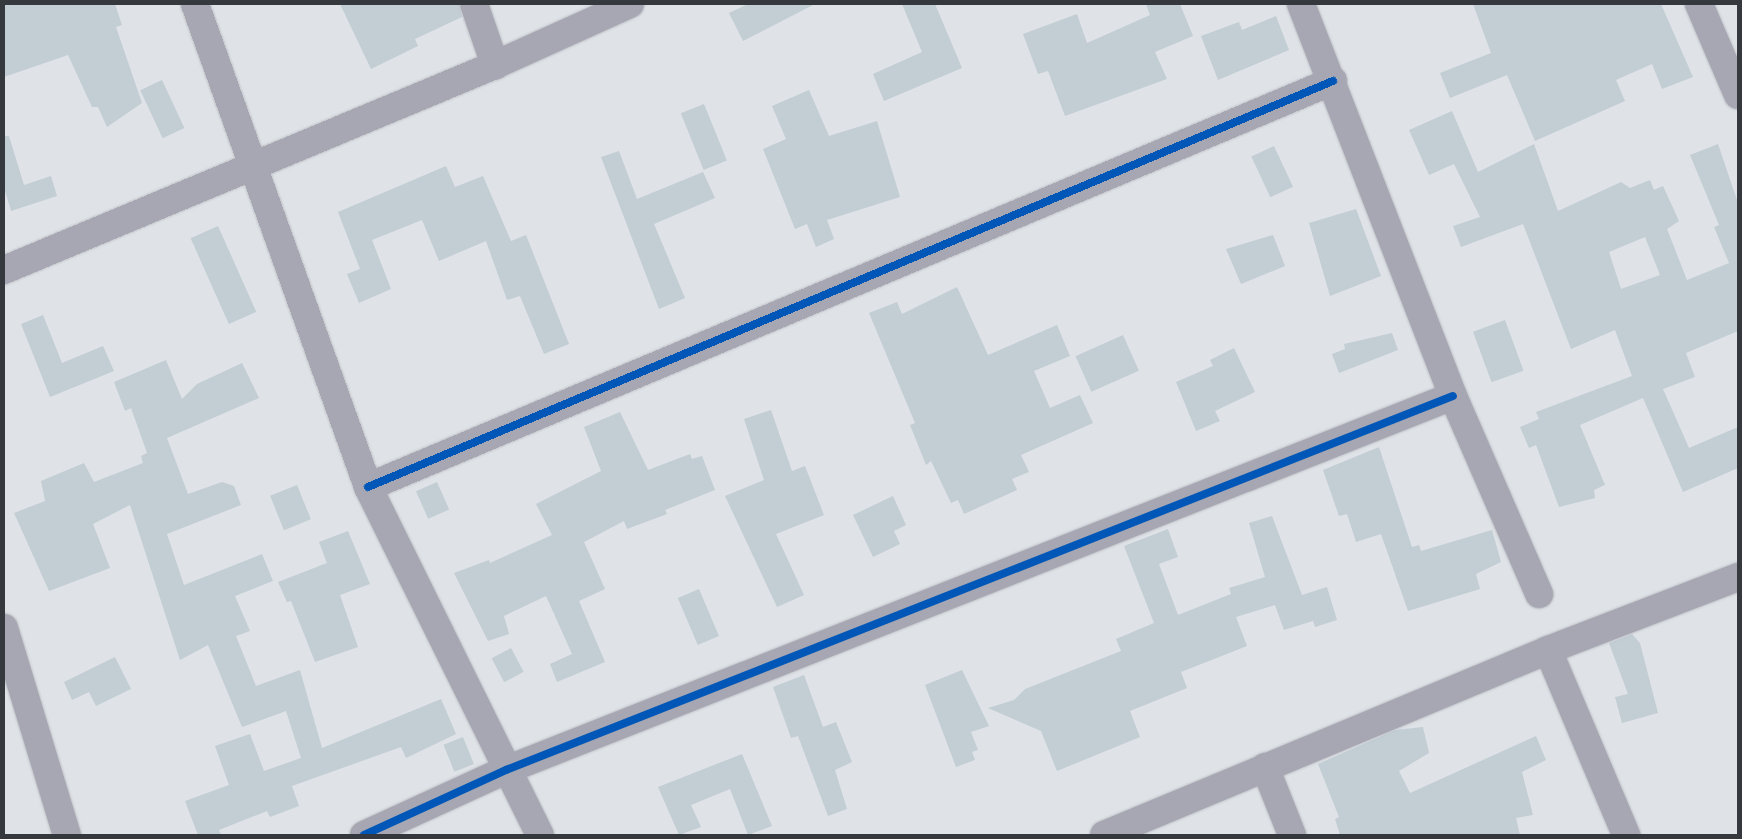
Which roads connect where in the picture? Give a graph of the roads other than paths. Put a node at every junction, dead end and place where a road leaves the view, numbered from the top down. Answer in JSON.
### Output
{"nodes":[{"id":1,"x":195,"y":4,"type":"edge"},
{"id":2,"x":474,"y":4,"type":"edge"},
{"id":3,"x":630,"y":4,"type":"edge"},
{"id":4,"x":1301,"y":4,"type":"edge"},
{"id":5,"x":1700,"y":4,"type":"edge"},
{"id":6,"x":495,"y":65,"type":"junction"},
{"id":7,"x":1333,"y":81,"type":"junction"},
{"id":8,"x":1738,"y":95,"type":"edge"},
{"id":9,"x":253,"y":168,"type":"junction"},
{"id":10,"x":4,"y":270,"type":"edge"},
{"id":11,"x":1453,"y":396,"type":"junction"},
{"id":12,"x":368,"y":487,"type":"junction"},
{"id":13,"x":1738,"y":577,"type":"edge"},
{"id":14,"x":1539,"y":594,"type":"dead end"},
{"id":15,"x":4,"y":628,"type":"edge"},
{"id":16,"x":1548,"y":650,"type":"junction"},
{"id":17,"x":1265,"y":767,"type":"junction"},
{"id":18,"x":506,"y":770,"type":"junction"},
{"id":19,"x":67,"y":835,"type":"edge"},
{"id":20,"x":364,"y":835,"type":"edge"},
{"id":21,"x":540,"y":835,"type":"edge"},
{"id":22,"x":1104,"y":835,"type":"edge"},
{"id":23,"x":1292,"y":835,"type":"edge"},
{"id":24,"x":1626,"y":835,"type":"edge"}],
"edges":[{"from":1,"to":9,"type":"street"},
{"from":2,"to":6,"type":"street"},
{"from":3,"to":6,"type":"street"},
{"from":4,"to":7,"type":"street"},
{"from":5,"to":8,"type":"street"},
{"from":6,"to":9,"type":"street"},
{"from":7,"to":11,"type":"street"},
{"from":7,"to":12,"type":"street"},
{"from":9,"to":10,"type":"street"},
{"from":9,"to":12,"type":"street"},
{"from":11,"to":14,"type":"street"},
{"from":11,"to":18,"type":"street"},
{"from":12,"to":18,"type":"street"},
{"from":13,"to":16,"type":"street"},
{"from":15,"to":19,"type":"street"},
{"from":16,"to":17,"type":"street"},
{"from":16,"to":24,"type":"street"},
{"from":17,"to":22,"type":"street"},
{"from":17,"to":23,"type":"street"},
{"from":18,"to":20,"type":"street"},
{"from":18,"to":21,"type":"street"}]}
